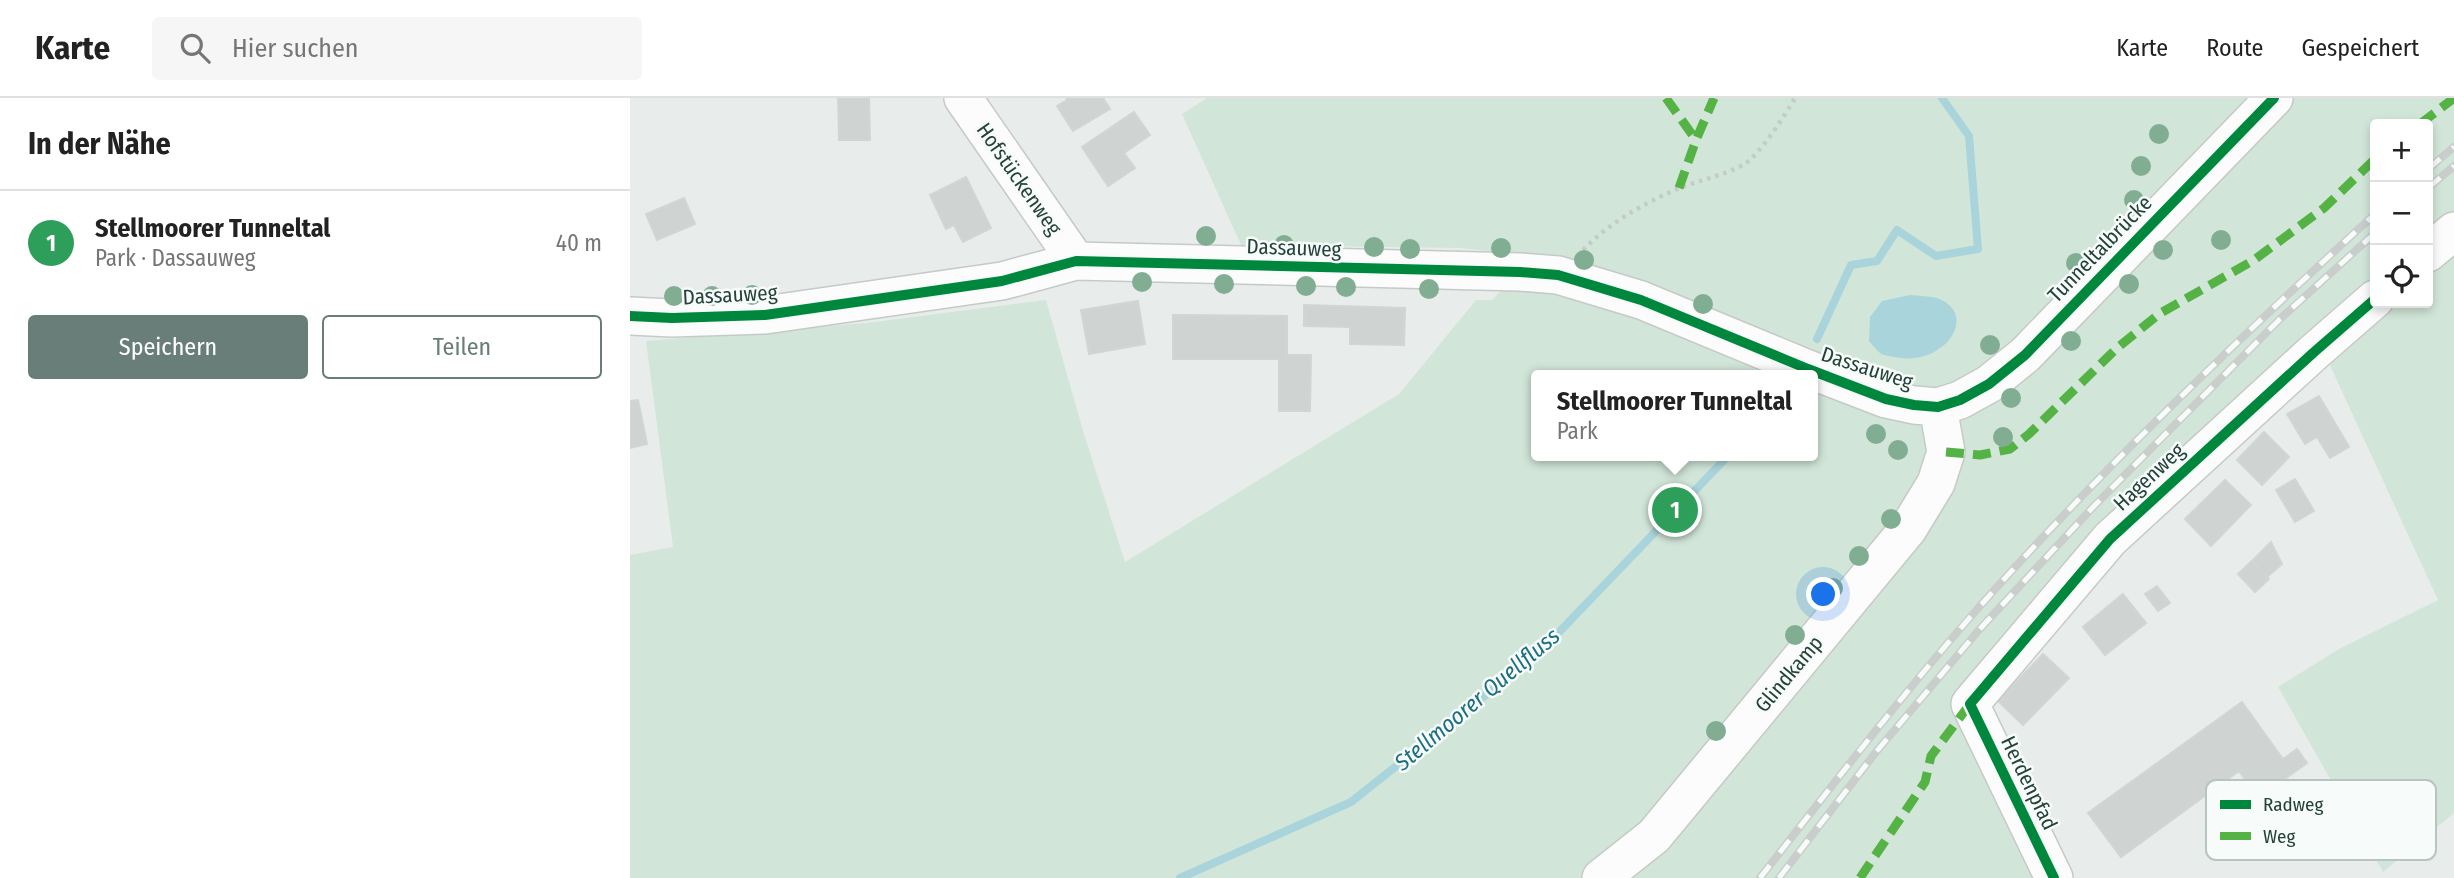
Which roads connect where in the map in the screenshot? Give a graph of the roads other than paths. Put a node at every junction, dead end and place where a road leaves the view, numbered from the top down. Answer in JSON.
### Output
{"nodes":[{"id":1,"x":963,"y":98,"type":"edge"},
{"id":2,"x":2274,"y":98,"type":"edge"},
{"id":3,"x":2454,"y":230,"type":"edge"},
{"id":4,"x":2433,"y":249,"type":"edge"},
{"id":5,"x":1076,"y":261,"type":"junction"},
{"id":6,"x":2370,"y":303,"type":"edge"},
{"id":7,"x":630,"y":316,"type":"edge"},
{"id":8,"x":1811,"y":370,"type":"edge"},
{"id":9,"x":1818,"y":373,"type":"edge"},
{"id":10,"x":1938,"y":407,"type":"junction"},
{"id":11,"x":1970,"y":704,"type":"joint"},
{"id":12,"x":1601,"y":878,"type":"edge"},
{"id":13,"x":2054,"y":878,"type":"edge"}],
"edges":[{"from":1,"to":5,"type":"street","name":"Hofstückenweg"},
{"from":2,"to":10,"type":"street","name":"Tunneltalbrücke"},
{"from":3,"to":4,"type":"street"},
{"from":5,"to":7,"type":"street","name":"Dassauweg"},
{"from":5,"to":8,"type":"street","name":"Dassauweg"},
{"from":6,"to":11,"type":"street","name":"Hagenweg"},
{"from":9,"to":10,"type":"street","name":"Dassauweg"},
{"from":10,"to":12,"type":"street","name":"Glindkamp"},
{"from":11,"to":13,"type":"street","name":"Herdenpfad"}]}
